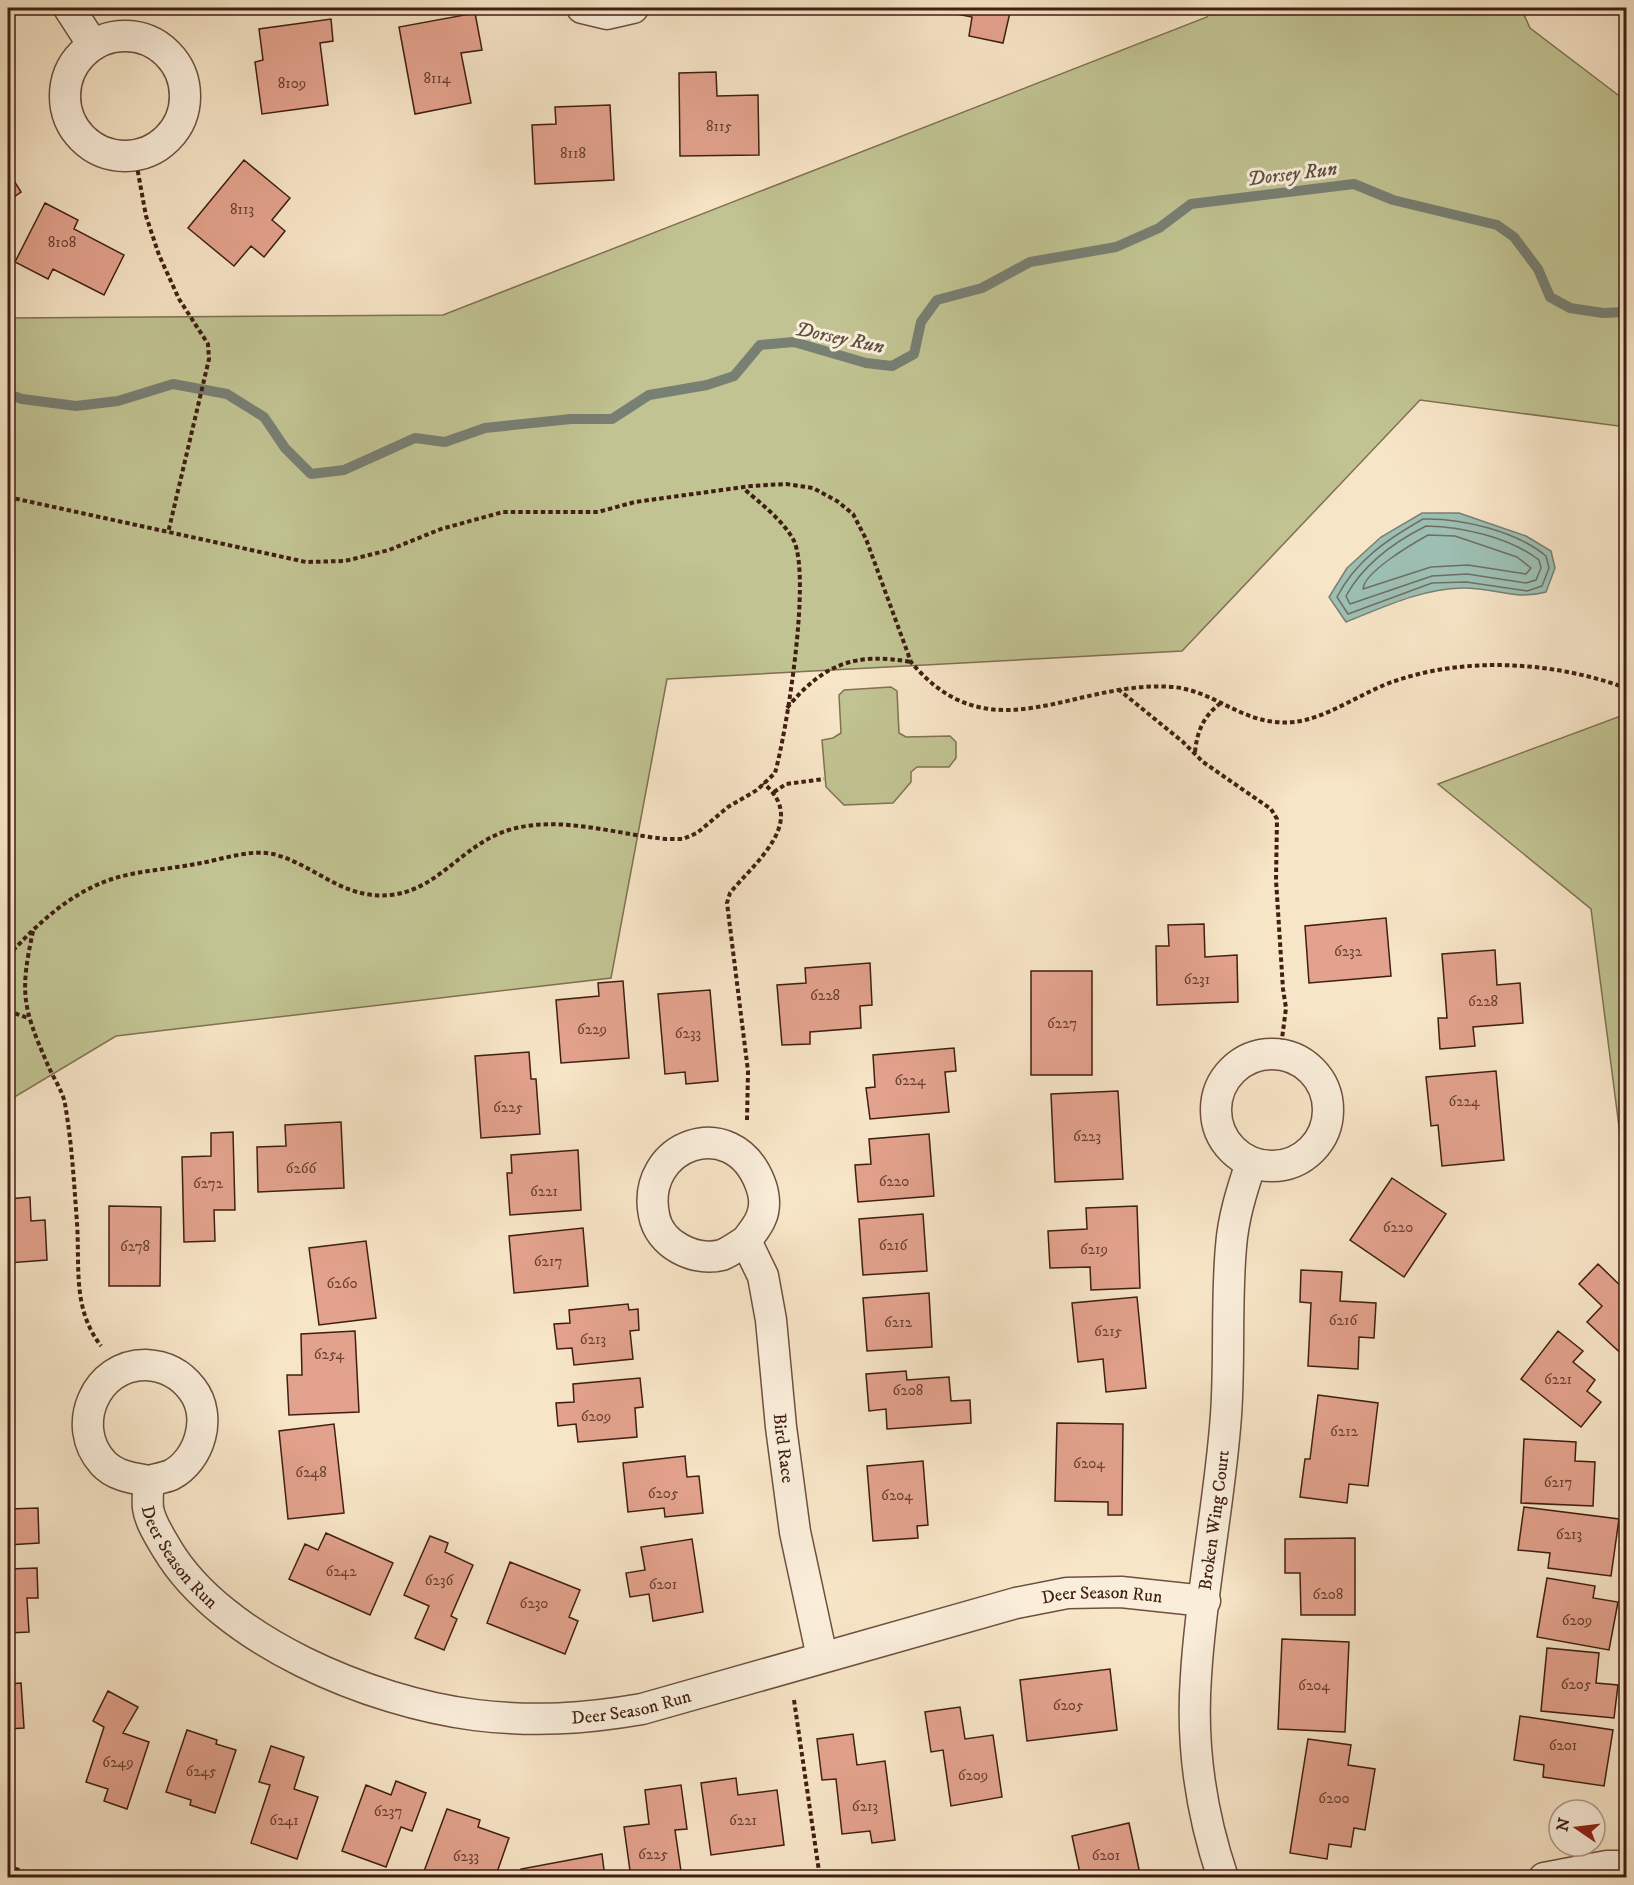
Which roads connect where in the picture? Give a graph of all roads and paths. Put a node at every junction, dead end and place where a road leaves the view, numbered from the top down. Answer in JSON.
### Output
{"nodes":[{"id":1,"x":69,"y":8,"type":"edge"},
{"id":2,"x":582,"y":8,"type":"edge"},
{"id":3,"x":633,"y":8,"type":"edge"},
{"id":4,"x":93,"y":45,"type":"junction"},
{"id":5,"x":135,"y":156,"type":"junction"},
{"id":6,"x":743,"y":488,"type":"junction"},
{"id":7,"x":8,"y":497,"type":"edge"},
{"id":8,"x":168,"y":533,"type":"junction"},
{"id":9,"x":911,"y":662,"type":"junction"},
{"id":10,"x":1626,"y":688,"type":"edge"},
{"id":11,"x":1117,"y":689,"type":"junction"},
{"id":12,"x":1221,"y":704,"type":"junction"},
{"id":13,"x":786,"y":708,"type":"junction"},
{"id":14,"x":1194,"y":753,"type":"junction"},
{"id":15,"x":824,"y":779,"type":"dead end"},
{"id":16,"x":763,"y":783,"type":"junction"},
{"id":17,"x":774,"y":792,"type":"junction"},
{"id":18,"x":33,"y":930,"type":"junction"},
{"id":19,"x":8,"y":956,"type":"edge"},
{"id":20,"x":8,"y":1011,"type":"edge"},
{"id":21,"x":28,"y":1018,"type":"junction"},
{"id":22,"x":1280,"y":1054,"type":"junction"},
{"id":23,"x":741,"y":1153,"type":"junction"},
{"id":24,"x":1251,"y":1163,"type":"junction"},
{"id":25,"x":746,"y":1241,"type":"junction"},
{"id":26,"x":116,"y":1372,"type":"junction"},
{"id":27,"x":148,"y":1481,"type":"junction"},
{"id":28,"x":1205,"y":1601,"type":"junction"},
{"id":29,"x":822,"y":1658,"type":"junction"},
{"id":30,"x":789,"y":1669,"type":"junction"},
{"id":31,"x":8,"y":1866,"type":"edge"},
{"id":32,"x":1626,"y":1866,"type":"edge"},
{"id":33,"x":41,"y":1878,"type":"edge"},
{"id":34,"x":820,"y":1878,"type":"edge"},
{"id":35,"x":1223,"y":1878,"type":"edge"},
{"id":36,"x":1544,"y":1878,"type":"edge"}],
"edges":[{"from":1,"to":4,"type":"street"},
{"from":2,"to":3,"type":"street"},
{"from":4,"to":5,"type":"street"},
{"from":4,"to":5,"type":"street"},
{"from":5,"to":8,"type":"path"},
{"from":6,"to":8,"type":"path"},
{"from":6,"to":9,"type":"path"},
{"from":6,"to":13,"type":"path"},
{"from":7,"to":8,"type":"path"},
{"from":9,"to":11,"type":"path"},
{"from":9,"to":13,"type":"path"},
{"from":10,"to":12,"type":"path"},
{"from":11,"to":12,"type":"path"},
{"from":11,"to":14,"type":"path"},
{"from":12,"to":14,"type":"path"},
{"from":13,"to":16,"type":"path"},
{"from":14,"to":22,"type":"path"},
{"from":15,"to":17,"type":"path"},
{"from":16,"to":17,"type":"path"},
{"from":16,"to":18,"type":"path"},
{"from":17,"to":23,"type":"path"},
{"from":18,"to":19,"type":"path"},
{"from":18,"to":21,"type":"path"},
{"from":20,"to":21,"type":"path"},
{"from":21,"to":26,"type":"path"},
{"from":22,"to":24,"type":"street"},
{"from":22,"to":24,"type":"street"},
{"from":23,"to":25,"type":"street"},
{"from":23,"to":25,"type":"street"},
{"from":24,"to":28,"type":"street","name":"Broken Wing Court"},
{"from":25,"to":29,"type":"street","name":"Bird Race"},
{"from":26,"to":27,"type":"street","name":"Deer Season Run"},
{"from":26,"to":27,"type":"street","name":"Deer Season Run"},
{"from":27,"to":30,"type":"street","name":"Deer Season Run"},
{"from":28,"to":29,"type":"street","name":"Deer Season Run"},
{"from":28,"to":35,"type":"street","name":"Broken Wing Court"},
{"from":29,"to":30,"type":"street","name":"Deer Season Run"},
{"from":30,"to":34,"type":"path"},
{"from":31,"to":33,"type":"path"},
{"from":32,"to":36,"type":"street"}]}
